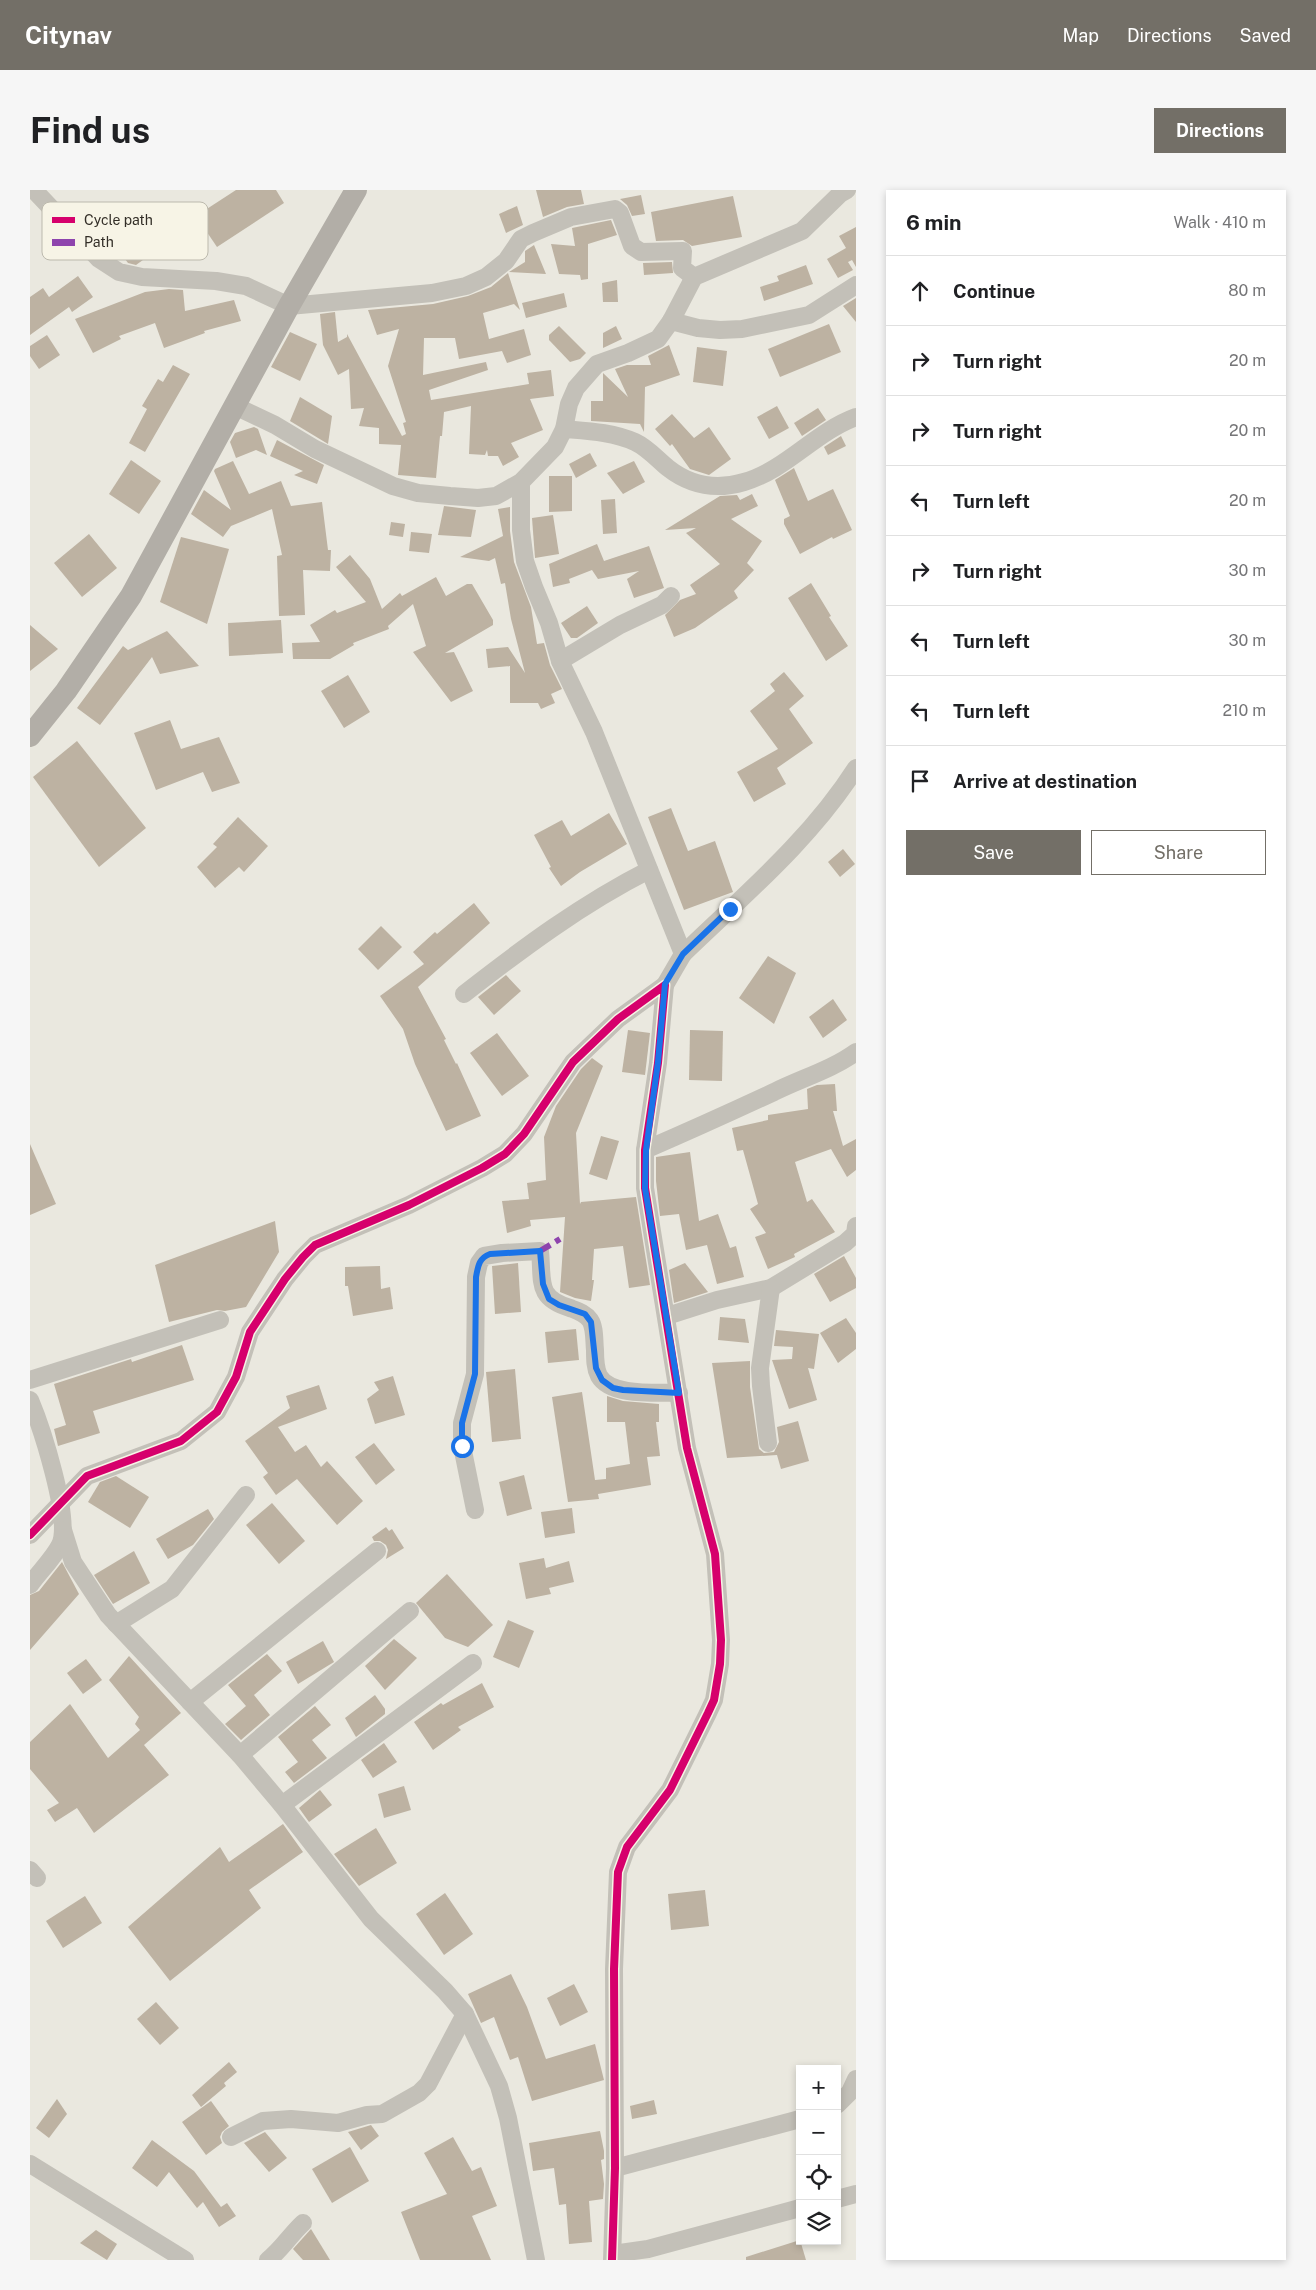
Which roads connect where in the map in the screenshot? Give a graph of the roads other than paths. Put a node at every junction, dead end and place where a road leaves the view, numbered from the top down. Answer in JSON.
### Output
{"nodes":[{"id":1,"x":34,"y":190,"type":"edge"},
{"id":2,"x":356,"y":190,"type":"edge"},
{"id":3,"x":848,"y":190,"type":"edge"},
{"id":4,"x":45,"y":202,"type":"edge"},
{"id":5,"x":101,"y":260,"type":"edge"},
{"id":6,"x":694,"y":277,"type":"junction"},
{"id":7,"x":856,"y":285,"type":"edge"},
{"id":8,"x":289,"y":306,"type":"junction"},
{"id":9,"x":672,"y":321,"type":"junction"},
{"id":10,"x":235,"y":406,"type":"junction"},
{"id":11,"x":856,"y":417,"type":"edge"},
{"id":12,"x":564,"y":429,"type":"junction"},
{"id":13,"x":521,"y":482,"type":"junction"},
{"id":14,"x":670,"y":596,"type":"dead end"},
{"id":15,"x":560,"y":661,"type":"junction"},
{"id":16,"x":34,"y":724,"type":"edge"},
{"id":17,"x":856,"y":768,"type":"edge"},
{"id":18,"x":649,"y":870,"type":"junction"},
{"id":19,"x":683,"y":954,"type":"junction"},
{"id":20,"x":665,"y":984,"type":"junction"},
{"id":21,"x":464,"y":994,"type":"dead end"},
{"id":22,"x":856,"y":1052,"type":"edge"},
{"id":23,"x":646,"y":1150,"type":"junction"},
{"id":24,"x":856,"y":1226,"type":"edge"},
{"id":25,"x":771,"y":1288,"type":"junction"},
{"id":26,"x":667,"y":1316,"type":"junction"},
{"id":27,"x":220,"y":1320,"type":"dead end"},
{"id":28,"x":30,"y":1380,"type":"edge"},
{"id":29,"x":679,"y":1393,"type":"junction"},
{"id":30,"x":30,"y":1400,"type":"edge"},
{"id":31,"x":768,"y":1443,"type":"dead end"},
{"id":32,"x":246,"y":1495,"type":"dead end"},
{"id":33,"x":61,"y":1502,"type":"junction"},
{"id":34,"x":475,"y":1510,"type":"dead end"},
{"id":35,"x":63,"y":1530,"type":"junction"},
{"id":36,"x":30,"y":1535,"type":"edge"},
{"id":37,"x":377,"y":1551,"type":"dead end"},
{"id":38,"x":30,"y":1585,"type":"edge"},
{"id":39,"x":410,"y":1611,"type":"dead end"},
{"id":40,"x":116,"y":1624,"type":"junction"},
{"id":41,"x":473,"y":1663,"type":"dead end"},
{"id":42,"x":190,"y":1702,"type":"junction"},
{"id":43,"x":240,"y":1755,"type":"junction"},
{"id":44,"x":282,"y":1805,"type":"junction"},
{"id":45,"x":465,"y":2014,"type":"junction"},
{"id":46,"x":856,"y":2079,"type":"edge"},
{"id":47,"x":841,"y":2101,"type":"edge"},
{"id":48,"x":796,"y":2120,"type":"edge"},
{"id":49,"x":231,"y":2137,"type":"dead end"},
{"id":50,"x":30,"y":2164,"type":"edge"},
{"id":51,"x":615,"y":2168,"type":"junction"},
{"id":52,"x":856,"y":2194,"type":"edge"},
{"id":53,"x":841,"y":2198,"type":"edge"},
{"id":54,"x":796,"y":2209,"type":"edge"},
{"id":55,"x":303,"y":2223,"type":"dead end"},
{"id":56,"x":613,"y":2257,"type":"edge"},
{"id":57,"x":185,"y":2260,"type":"edge"},
{"id":58,"x":268,"y":2260,"type":"edge"},
{"id":59,"x":536,"y":2260,"type":"edge"}],
"edges":[{"from":1,"to":4,"type":"street"},
{"from":2,"to":8,"type":"main road"},
{"from":3,"to":6,"type":"street"},
{"from":5,"to":8,"type":"street"},
{"from":6,"to":8,"type":"street"},
{"from":6,"to":9,"type":"street"},
{"from":7,"to":9,"type":"street"},
{"from":8,"to":10,"type":"main road"},
{"from":9,"to":12,"type":"street"},
{"from":10,"to":13,"type":"street"},
{"from":10,"to":16,"type":"main road"},
{"from":11,"to":12,"type":"street"},
{"from":12,"to":13,"type":"street"},
{"from":13,"to":15,"type":"street"},
{"from":14,"to":15,"type":"street"},
{"from":15,"to":18,"type":"street"},
{"from":17,"to":19,"type":"street"},
{"from":18,"to":19,"type":"street"},
{"from":18,"to":21,"type":"street"},
{"from":19,"to":20,"type":"street"},
{"from":20,"to":23,"type":"street"},
{"from":20,"to":33,"type":"street"},
{"from":22,"to":23,"type":"street"},
{"from":23,"to":26,"type":"street"},
{"from":24,"to":25,"type":"street"},
{"from":25,"to":26,"type":"street"},
{"from":25,"to":31,"type":"street"},
{"from":26,"to":29,"type":"street"},
{"from":27,"to":28,"type":"street"},
{"from":29,"to":34,"type":"street"},
{"from":29,"to":51,"type":"street"},
{"from":30,"to":33,"type":"street"},
{"from":32,"to":40,"type":"street"},
{"from":33,"to":35,"type":"street"},
{"from":33,"to":36,"type":"street"},
{"from":35,"to":38,"type":"street"},
{"from":35,"to":40,"type":"street"},
{"from":37,"to":42,"type":"street"},
{"from":39,"to":43,"type":"street"},
{"from":40,"to":42,"type":"street"},
{"from":41,"to":44,"type":"street"},
{"from":42,"to":43,"type":"street"},
{"from":43,"to":44,"type":"street"},
{"from":44,"to":45,"type":"street"},
{"from":45,"to":49,"type":"street"},
{"from":45,"to":59,"type":"street"},
{"from":46,"to":47,"type":"street"},
{"from":48,"to":51,"type":"street"},
{"from":50,"to":57,"type":"street"},
{"from":51,"to":56,"type":"street"},
{"from":52,"to":53,"type":"street"},
{"from":54,"to":56,"type":"street"},
{"from":55,"to":58,"type":"street"}]}
